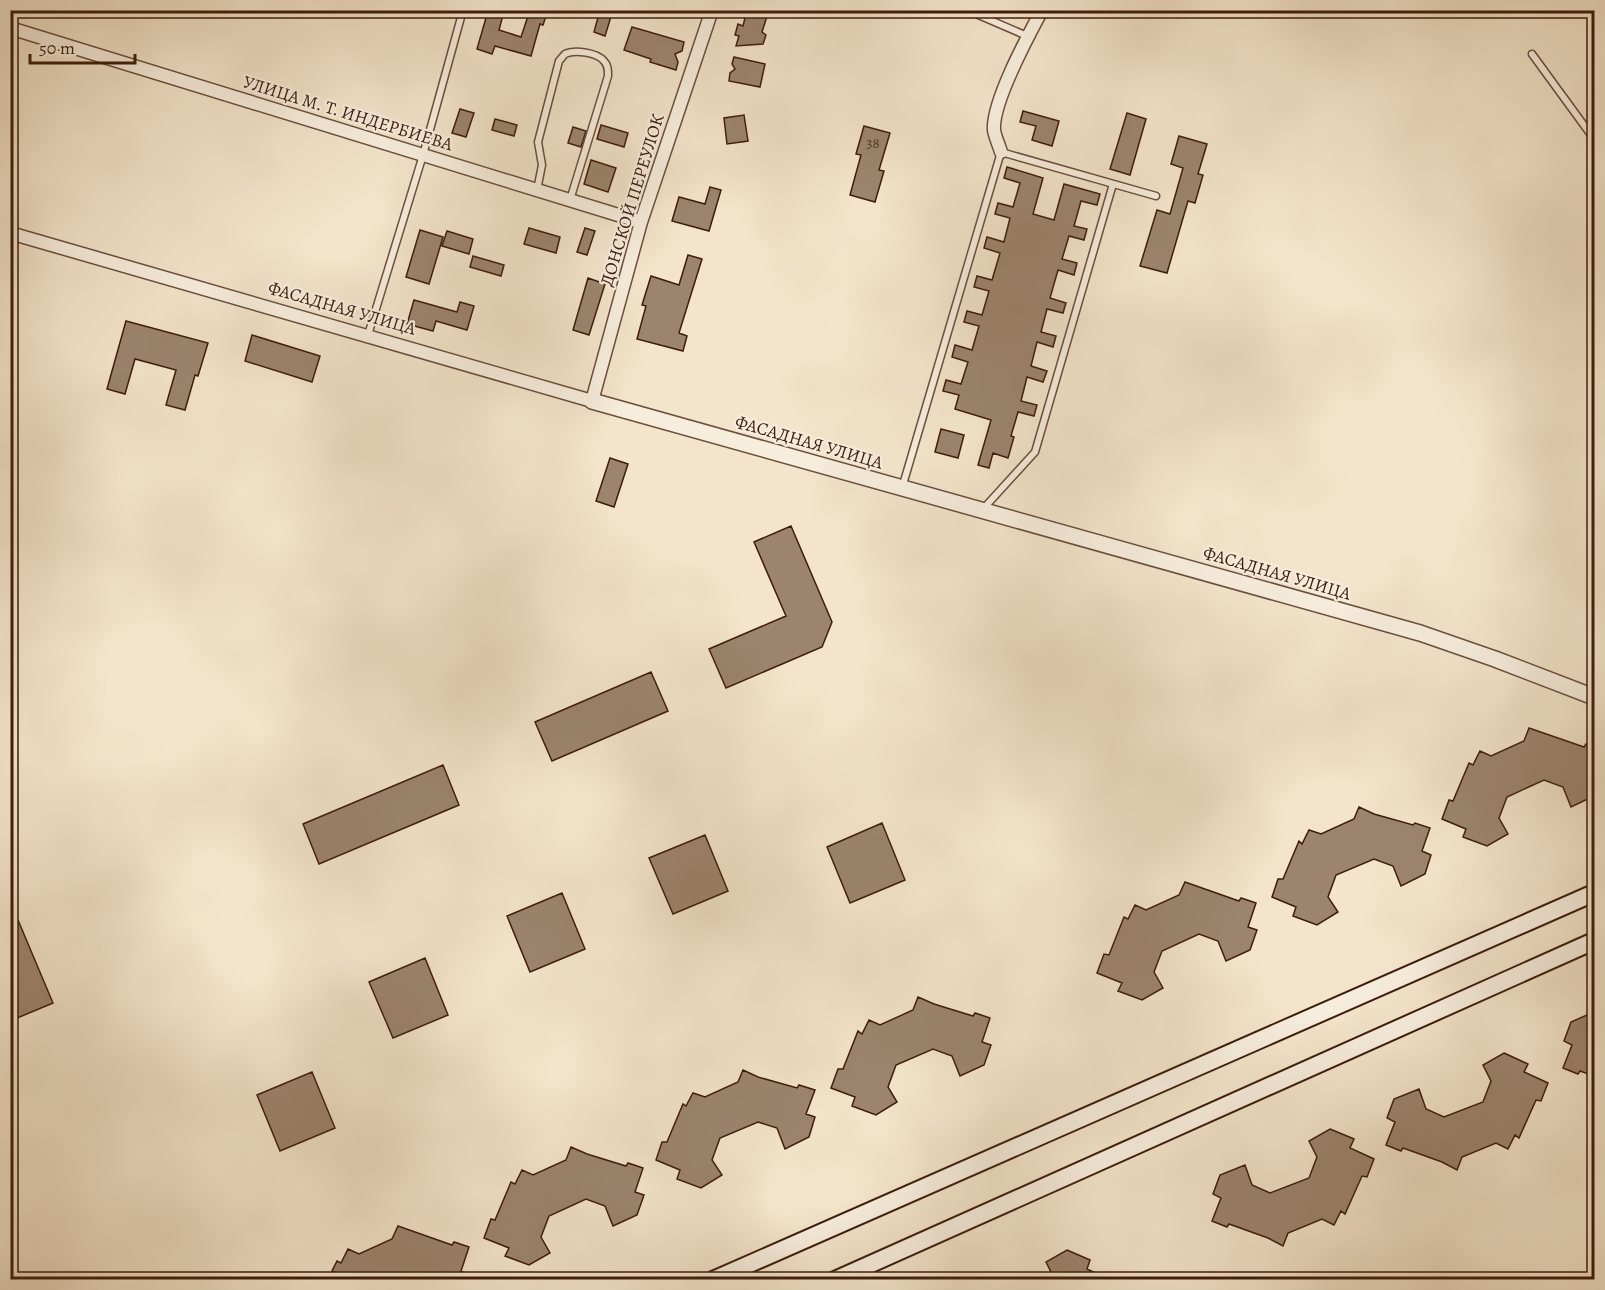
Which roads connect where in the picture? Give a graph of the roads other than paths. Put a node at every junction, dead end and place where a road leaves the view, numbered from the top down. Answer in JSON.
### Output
{"nodes":[{"id":1,"x":463,"y":10,"type":"edge"},
{"id":2,"x":712,"y":10,"type":"edge"},
{"id":3,"x":967,"y":10,"type":"edge"},
{"id":4,"x":1042,"y":10,"type":"edge"},
{"id":5,"x":10,"y":28,"type":"edge"},
{"id":6,"x":1028,"y":36,"type":"junction"},
{"id":7,"x":1532,"y":54,"type":"dead end"},
{"id":8,"x":1594,"y":139,"type":"edge"},
{"id":9,"x":1001,"y":152,"type":"junction"},
{"id":10,"x":423,"y":155,"type":"junction"},
{"id":11,"x":1113,"y":184,"type":"junction"},
{"id":12,"x":537,"y":190,"type":"junction"},
{"id":13,"x":1156,"y":196,"type":"dead end"},
{"id":14,"x":570,"y":200,"type":"junction"},
{"id":15,"x":641,"y":222,"type":"junction"},
{"id":16,"x":10,"y":233,"type":"edge"},
{"id":17,"x":368,"y":335,"type":"junction"},
{"id":18,"x":591,"y":401,"type":"junction"},
{"id":19,"x":902,"y":489,"type":"junction"},
{"id":20,"x":982,"y":511,"type":"junction"},
{"id":21,"x":1594,"y":697,"type":"edge"},
{"id":22,"x":1594,"y":893,"type":"edge"},
{"id":23,"x":1594,"y":941,"type":"edge"},
{"id":24,"x":713,"y":1280,"type":"edge"},
{"id":25,"x":835,"y":1280,"type":"edge"}],
"edges":[{"from":1,"to":10,"type":"lane"},
{"from":2,"to":15,"type":"street","name":"ДОНСКОЙ ПЕРЕУЛОК"},
{"from":3,"to":6,"type":"lane"},
{"from":4,"to":6,"type":"street"},
{"from":5,"to":10,"type":"street","name":"УЛИЦА М. Т. ИНДЕРБИЕВА"},
{"from":6,"to":9,"type":"street"},
{"from":7,"to":8,"type":"lane"},
{"from":9,"to":11,"type":"lane"},
{"from":9,"to":19,"type":"lane"},
{"from":10,"to":12,"type":"street","name":"УЛИЦА М. Т. ИНДЕРБИЕВА"},
{"from":10,"to":17,"type":"lane"},
{"from":11,"to":13,"type":"lane"},
{"from":11,"to":20,"type":"lane"},
{"from":12,"to":14,"type":"street","name":"УЛИЦА М. Т. ИНДЕРБИЕВА"},
{"from":12,"to":14,"type":"lane"},
{"from":14,"to":15,"type":"street","name":"УЛИЦА М. Т. ИНДЕРБИЕВА"},
{"from":15,"to":18,"type":"street","name":"ДОНСКОЙ ПЕРЕУЛОК"},
{"from":16,"to":17,"type":"street","name":"ФАСАДНАЯ УЛИЦА"},
{"from":17,"to":18,"type":"street","name":"ФАСАДНАЯ УЛИЦА"},
{"from":18,"to":19,"type":"street","name":"ФАСАДНАЯ УЛИЦА"},
{"from":19,"to":20,"type":"street","name":"ФАСАДНАЯ УЛИЦА"},
{"from":20,"to":21,"type":"street","name":"ФАСАДНАЯ УЛИЦА"},
{"from":22,"to":24,"type":"main road"},
{"from":23,"to":25,"type":"main road"}]}
